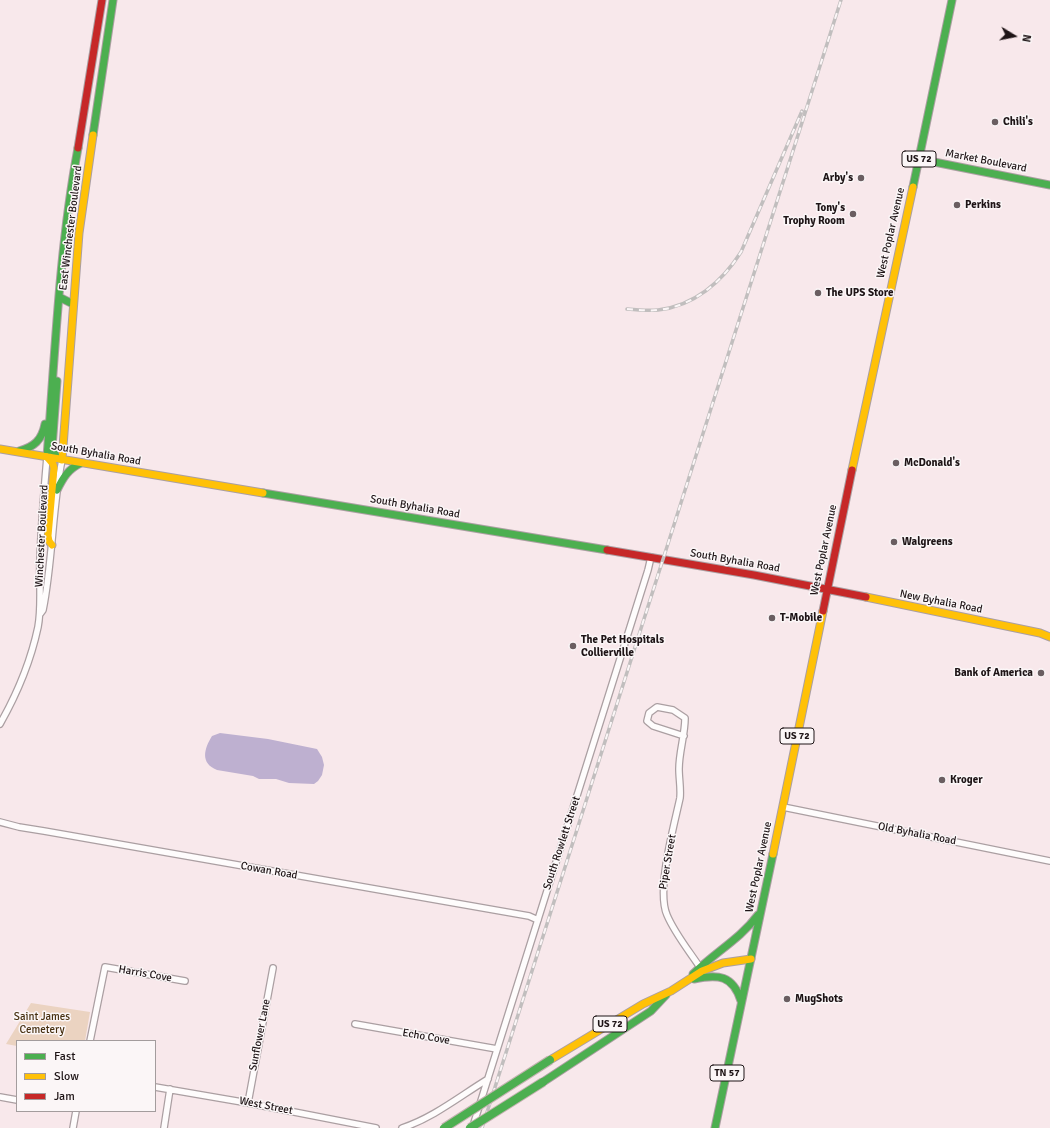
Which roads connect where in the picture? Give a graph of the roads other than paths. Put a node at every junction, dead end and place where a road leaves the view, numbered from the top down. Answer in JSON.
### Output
{"nodes":[{"id":1,"x":102,"y":0,"type":"edge"},
{"id":2,"x":113,"y":0,"type":"edge"},
{"id":3,"x":952,"y":0,"type":"edge"},
{"id":4,"x":919,"y":159,"type":"junction"},
{"id":5,"x":1050,"y":185,"type":"edge"},
{"id":6,"x":59,"y":297,"type":"junction"},
{"id":7,"x":73,"y":304,"type":"junction"},
{"id":8,"x":54,"y":351,"type":"junction"},
{"id":9,"x":0,"y":449,"type":"edge"},
{"id":10,"x":16,"y":451,"type":"junction"},
{"id":11,"x":47,"y":457,"type":"junction"},
{"id":12,"x":62,"y":460,"type":"junction"},
{"id":13,"x":81,"y":463,"type":"junction"},
{"id":14,"x":57,"y":490,"type":"junction"},
{"id":15,"x":52,"y":545,"type":"junction"},
{"id":16,"x":651,"y":557,"type":"junction"},
{"id":17,"x":827,"y":589,"type":"junction"},
{"id":18,"x":40,"y":614,"type":"junction"},
{"id":19,"x":1050,"y":637,"type":"edge"},
{"id":20,"x":0,"y":724,"type":"edge"},
{"id":21,"x":684,"y":736,"type":"junction"},
{"id":22,"x":783,"y":807,"type":"junction"},
{"id":23,"x":0,"y":822,"type":"edge"},
{"id":24,"x":1050,"y":861,"type":"edge"},
{"id":25,"x":761,"y":910,"type":"junction"},
{"id":26,"x":538,"y":920,"type":"junction"},
{"id":27,"x":751,"y":960,"type":"junction"},
{"id":28,"x":273,"y":968,"type":"dead end"},
{"id":29,"x":703,"y":972,"type":"junction"},
{"id":30,"x":185,"y":981,"type":"dead end"},
{"id":31,"x":671,"y":991,"type":"junction"},
{"id":32,"x":742,"y":1004,"type":"junction"},
{"id":33,"x":355,"y":1024,"type":"dead end"},
{"id":34,"x":90,"y":1040,"type":"edge"},
{"id":35,"x":497,"y":1049,"type":"junction"},
{"id":36,"x":488,"y":1079,"type":"junction"},
{"id":37,"x":156,"y":1087,"type":"edge"},
{"id":38,"x":170,"y":1090,"type":"junction"},
{"id":39,"x":0,"y":1097,"type":"edge"},
{"id":40,"x":16,"y":1100,"type":"edge"},
{"id":41,"x":248,"y":1103,"type":"junction"},
{"id":42,"x":76,"y":1112,"type":"edge"},
{"id":43,"x":73,"y":1128,"type":"edge"},
{"id":44,"x":164,"y":1128,"type":"edge"},
{"id":45,"x":376,"y":1128,"type":"edge"},
{"id":46,"x":402,"y":1128,"type":"edge"},
{"id":47,"x":444,"y":1128,"type":"edge"},
{"id":48,"x":471,"y":1128,"type":"edge"},
{"id":49,"x":715,"y":1128,"type":"edge"}],
"edges":[{"from":1,"to":6,"type":"main road","name":"East Winchester Boulevard"},
{"from":2,"to":7,"type":"main road","name":"East Winchester Boulevard"},
{"from":3,"to":4,"type":"main road","name":"West Poplar Avenue","number":"US 72"},
{"from":4,"to":5,"type":"main road","name":"Market Boulevard"},
{"from":4,"to":17,"type":"main road","name":"West Poplar Avenue","number":"US 72"},
{"from":6,"to":7,"type":"main road"},
{"from":6,"to":8,"type":"main road","name":"East Winchester Boulevard"},
{"from":7,"to":12,"type":"main road","name":"East Winchester Boulevard"},
{"from":8,"to":10,"type":"main road"},
{"from":8,"to":11,"type":"main road","name":"East Winchester Boulevard"},
{"from":8,"to":12,"type":"main road"},
{"from":9,"to":10,"type":"main road","name":"South Byhalia Road"},
{"from":10,"to":11,"type":"main road","name":"South Byhalia Road"},
{"from":11,"to":12,"type":"main road","name":"South Byhalia Road"},
{"from":11,"to":15,"type":"main road"},
{"from":11,"to":18,"type":"street","name":"Winchester Boulevard"},
{"from":12,"to":13,"type":"main road","name":"South Byhalia Road"},
{"from":12,"to":14,"type":"street","name":"Winchester Boulevard"},
{"from":13,"to":14,"type":"main road"},
{"from":13,"to":16,"type":"main road","name":"South Byhalia Road"},
{"from":14,"to":15,"type":"street","name":"Winchester Boulevard"},
{"from":15,"to":18,"type":"street","name":"Winchester Boulevard"},
{"from":16,"to":17,"type":"main road","name":"South Byhalia Road"},
{"from":16,"to":26,"type":"street","name":"South Rowlett Street"},
{"from":17,"to":19,"type":"main road","name":"New Byhalia Road"},
{"from":17,"to":22,"type":"main road","name":"West Poplar Avenue","number":"US 72"},
{"from":18,"to":20,"type":"street","name":"Winchester Boulevard"},
{"from":21,"to":21,"type":"street","name":"Piper Street"},
{"from":21,"to":29,"type":"street","name":"Piper Street"},
{"from":22,"to":24,"type":"street","name":"Old Byhalia Road"},
{"from":22,"to":25,"type":"main road","name":"West Poplar Avenue","number":"US 72"},
{"from":23,"to":26,"type":"street","name":"Cowan Road"},
{"from":25,"to":27,"type":"main road","name":"West Poplar Avenue","number":"US 72"},
{"from":25,"to":29,"type":"main road","number":"US 72"},
{"from":26,"to":35,"type":"street","name":"South Rowlett Street"},
{"from":27,"to":29,"type":"main road","number":"US 72"},
{"from":27,"to":32,"type":"main road","name":"West Poplar Avenue","number":"TN 57"},
{"from":28,"to":41,"type":"street","name":"Sunflower Lane"},
{"from":29,"to":31,"type":"main road","number":"US 72"},
{"from":29,"to":32,"type":"main road"},
{"from":30,"to":34,"type":"street","name":"Harris Cove"},
{"from":31,"to":47,"type":"main road","number":"US 72","bridge":true},
{"from":31,"to":48,"type":"main road","number":"US 72","bridge":true},
{"from":32,"to":49,"type":"main road","name":"West Poplar Avenue","number":"TN 57"},
{"from":33,"to":35,"type":"street","name":"Echo Cove"},
{"from":35,"to":36,"type":"street","name":"South Rowlett Street"},
{"from":36,"to":46,"type":"street"},
{"from":36,"to":48,"type":"street","name":"South Rowlett Street"},
{"from":37,"to":38,"type":"street","name":"West Street"},
{"from":38,"to":41,"type":"street","name":"West Street"},
{"from":38,"to":44,"type":"street"},
{"from":39,"to":40,"type":"street"},
{"from":41,"to":45,"type":"street","name":"West Street"},
{"from":42,"to":43,"type":"street"}]}
